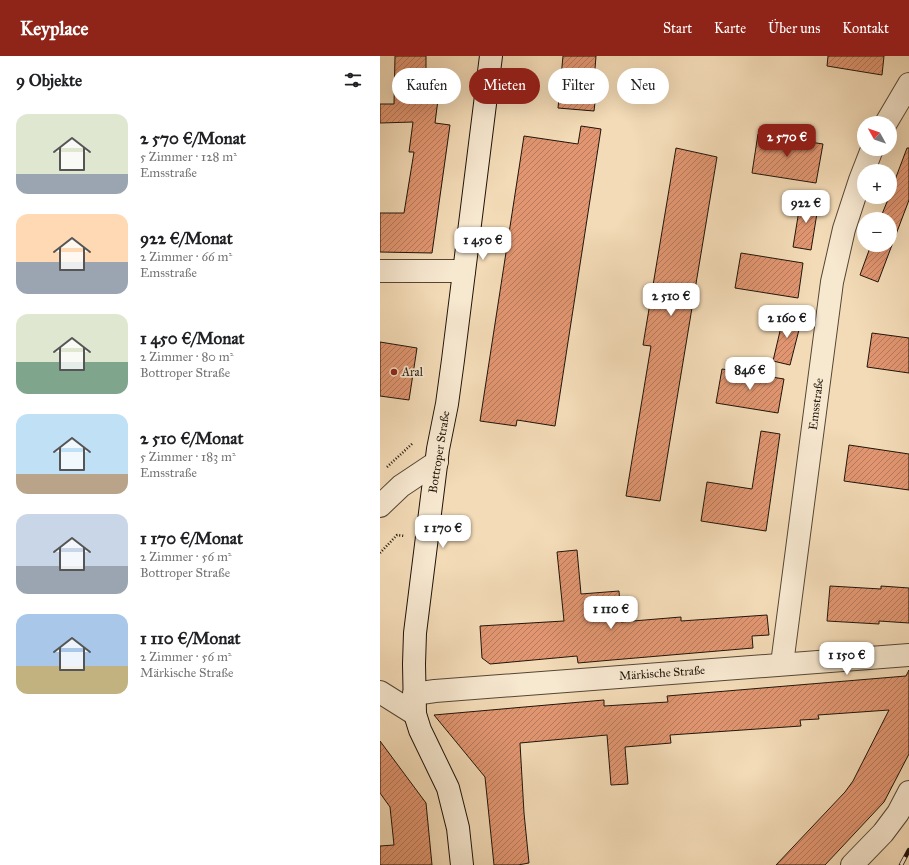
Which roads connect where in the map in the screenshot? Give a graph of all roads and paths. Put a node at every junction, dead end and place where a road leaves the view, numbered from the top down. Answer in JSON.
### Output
{"nodes":[{"id":1,"x":491,"y":56,"type":"edge"},
{"id":2,"x":909,"y":84,"type":"edge"},
{"id":3,"x":890,"y":116,"type":"edge"},
{"id":4,"x":869,"y":156,"type":"edge"},
{"id":5,"x":380,"y":271,"type":"edge"},
{"id":6,"x":464,"y":271,"type":"junction"},
{"id":7,"x":413,"y":442,"type":"dead end"},
{"id":8,"x":437,"y":462,"type":"junction"},
{"id":9,"x":386,"y":468,"type":"dead end"},
{"id":10,"x":380,"y":506,"type":"edge"},
{"id":11,"x":909,"y":655,"type":"edge"},
{"id":12,"x":782,"y":664,"type":"junction"},
{"id":13,"x":380,"y":692,"type":"edge"},
{"id":14,"x":415,"y":704,"type":"junction"},
{"id":15,"x":909,"y":792,"type":"edge"},
{"id":16,"x":462,"y":865,"type":"edge"},
{"id":17,"x":852,"y":865,"type":"edge"}],
"edges":[{"from":1,"to":6,"type":"street","name":"Bottroper Straße"},
{"from":2,"to":3,"type":"street"},
{"from":4,"to":12,"type":"street","name":"Emsstraße"},
{"from":5,"to":6,"type":"street"},
{"from":6,"to":8,"type":"street","name":"Bottroper Straße"},
{"from":7,"to":9,"type":"path"},
{"from":8,"to":10,"type":"street"},
{"from":8,"to":14,"type":"street","name":"Bottroper Straße"},
{"from":11,"to":12,"type":"street","name":"Märkische Straße"},
{"from":12,"to":14,"type":"street","name":"Märkische Straße"},
{"from":13,"to":14,"type":"street"},
{"from":14,"to":16,"type":"street","name":"Bottroper Straße"},
{"from":15,"to":17,"type":"street"}]}
